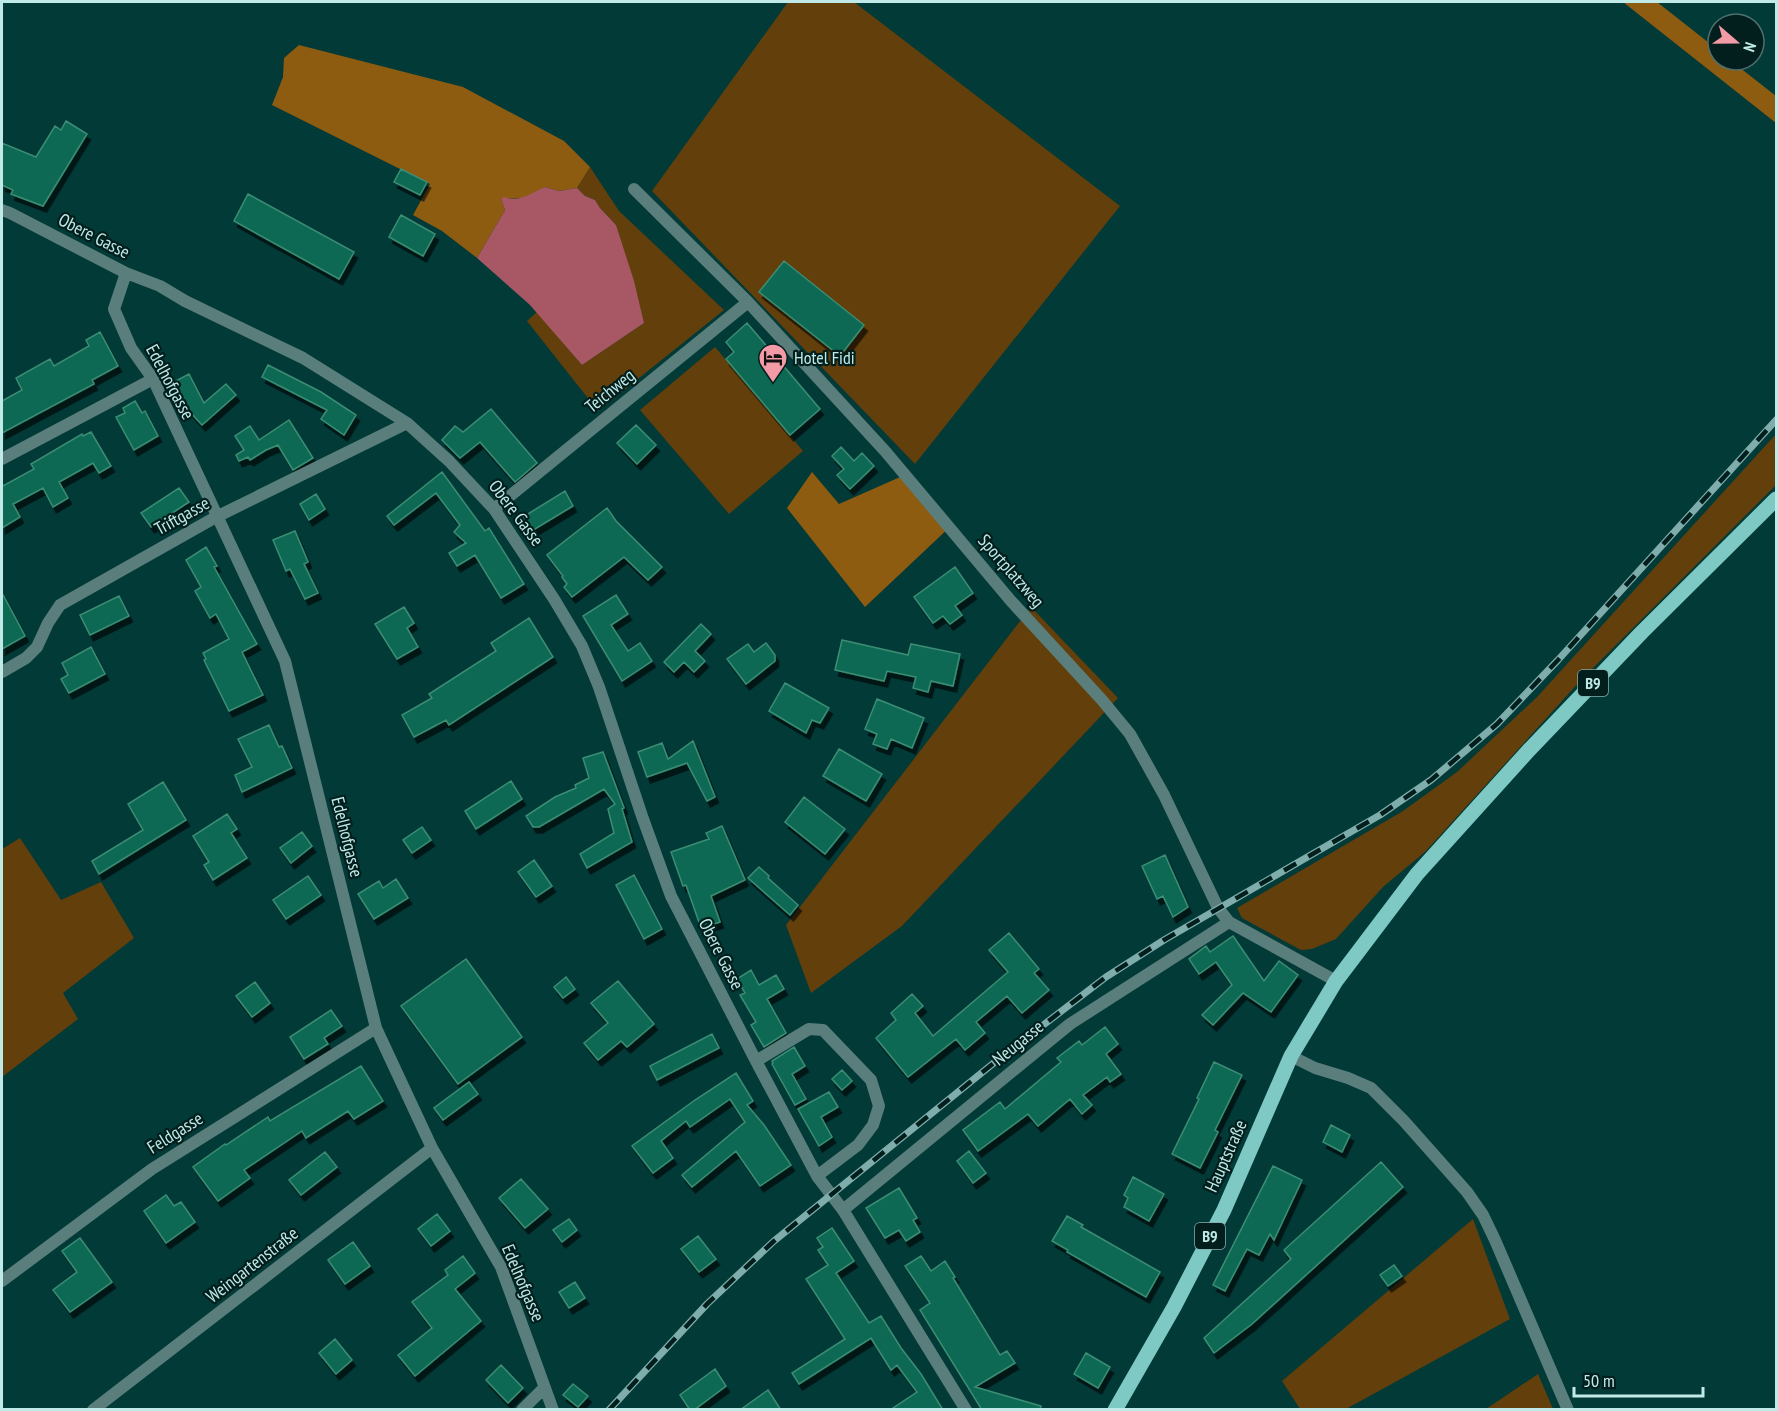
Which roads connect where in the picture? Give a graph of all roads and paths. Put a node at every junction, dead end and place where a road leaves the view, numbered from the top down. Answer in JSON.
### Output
{"nodes":[{"id":1,"x":634,"y":189,"type":"dead end"},
{"id":2,"x":2,"y":210,"type":"edge"},
{"id":3,"x":126,"y":273,"type":"junction"},
{"id":4,"x":748,"y":302,"type":"junction"},
{"id":5,"x":153,"y":379,"type":"junction"},
{"id":6,"x":407,"y":423,"type":"junction"},
{"id":7,"x":2,"y":459,"type":"edge"},
{"id":8,"x":1776,"y":499,"type":"edge"},
{"id":9,"x":494,"y":509,"type":"junction"},
{"id":10,"x":216,"y":517,"type":"junction"},
{"id":11,"x":2,"y":672,"type":"edge"},
{"id":12,"x":1229,"y":922,"type":"junction"},
{"id":13,"x":1336,"y":981,"type":"junction"},
{"id":14,"x":376,"y":1028,"type":"junction"},
{"id":15,"x":1291,"y":1056,"type":"junction"},
{"id":16,"x":756,"y":1061,"type":"junction"},
{"id":17,"x":432,"y":1148,"type":"junction"},
{"id":18,"x":817,"y":1176,"type":"junction"},
{"id":19,"x":843,"y":1210,"type":"junction"},
{"id":20,"x":2,"y":1281,"type":"edge"},
{"id":21,"x":544,"y":1388,"type":"junction"},
{"id":22,"x":93,"y":1410,"type":"edge"},
{"id":23,"x":522,"y":1410,"type":"edge"},
{"id":24,"x":553,"y":1410,"type":"edge"},
{"id":25,"x":966,"y":1410,"type":"edge"},
{"id":26,"x":1115,"y":1410,"type":"edge"},
{"id":27,"x":1568,"y":1410,"type":"edge"}],
"edges":[{"from":1,"to":4,"type":"street","name":"Sportplatzweg"},
{"from":2,"to":3,"type":"street","name":"Obere Gasse"},
{"from":3,"to":5,"type":"street","name":"Edelhofgasse"},
{"from":3,"to":6,"type":"street","name":"Obere Gasse"},
{"from":4,"to":9,"type":"street","name":"Teichweg"},
{"from":4,"to":12,"type":"street","name":"Sportplatzweg"},
{"from":5,"to":7,"type":"street"},
{"from":5,"to":10,"type":"street","name":"Edelhofgasse"},
{"from":6,"to":9,"type":"street","name":"Obere Gasse"},
{"from":6,"to":10,"type":"street","name":"Triftgasse"},
{"from":8,"to":13,"type":"main road","number":"B9"},
{"from":9,"to":16,"type":"street","name":"Obere Gasse"},
{"from":10,"to":11,"type":"street","name":"Triftgasse"},
{"from":10,"to":14,"type":"street","name":"Edelhofgasse"},
{"from":12,"to":13,"type":"street","name":"Sportplatzweg"},
{"from":12,"to":19,"type":"street","name":"Neugasse"},
{"from":13,"to":15,"type":"main road","name":"Hauptstraße","number":"B9"},
{"from":14,"to":17,"type":"street","name":"Edelhofgasse"},
{"from":14,"to":20,"type":"street","name":"Feldgasse"},
{"from":15,"to":26,"type":"main road","name":"Hauptstraße","number":"B9"},
{"from":15,"to":27,"type":"street"},
{"from":16,"to":18,"type":"street","name":"Obere Gasse"},
{"from":16,"to":18,"type":"street"},
{"from":17,"to":21,"type":"street","name":"Edelhofgasse"},
{"from":17,"to":22,"type":"street","name":"Weingartenstraße"},
{"from":18,"to":19,"type":"street","name":"Obere Gasse"},
{"from":19,"to":25,"type":"street","name":"Obere Gasse"},
{"from":21,"to":23,"type":"street"},
{"from":21,"to":24,"type":"street","name":"Edelhofgasse"}]}
